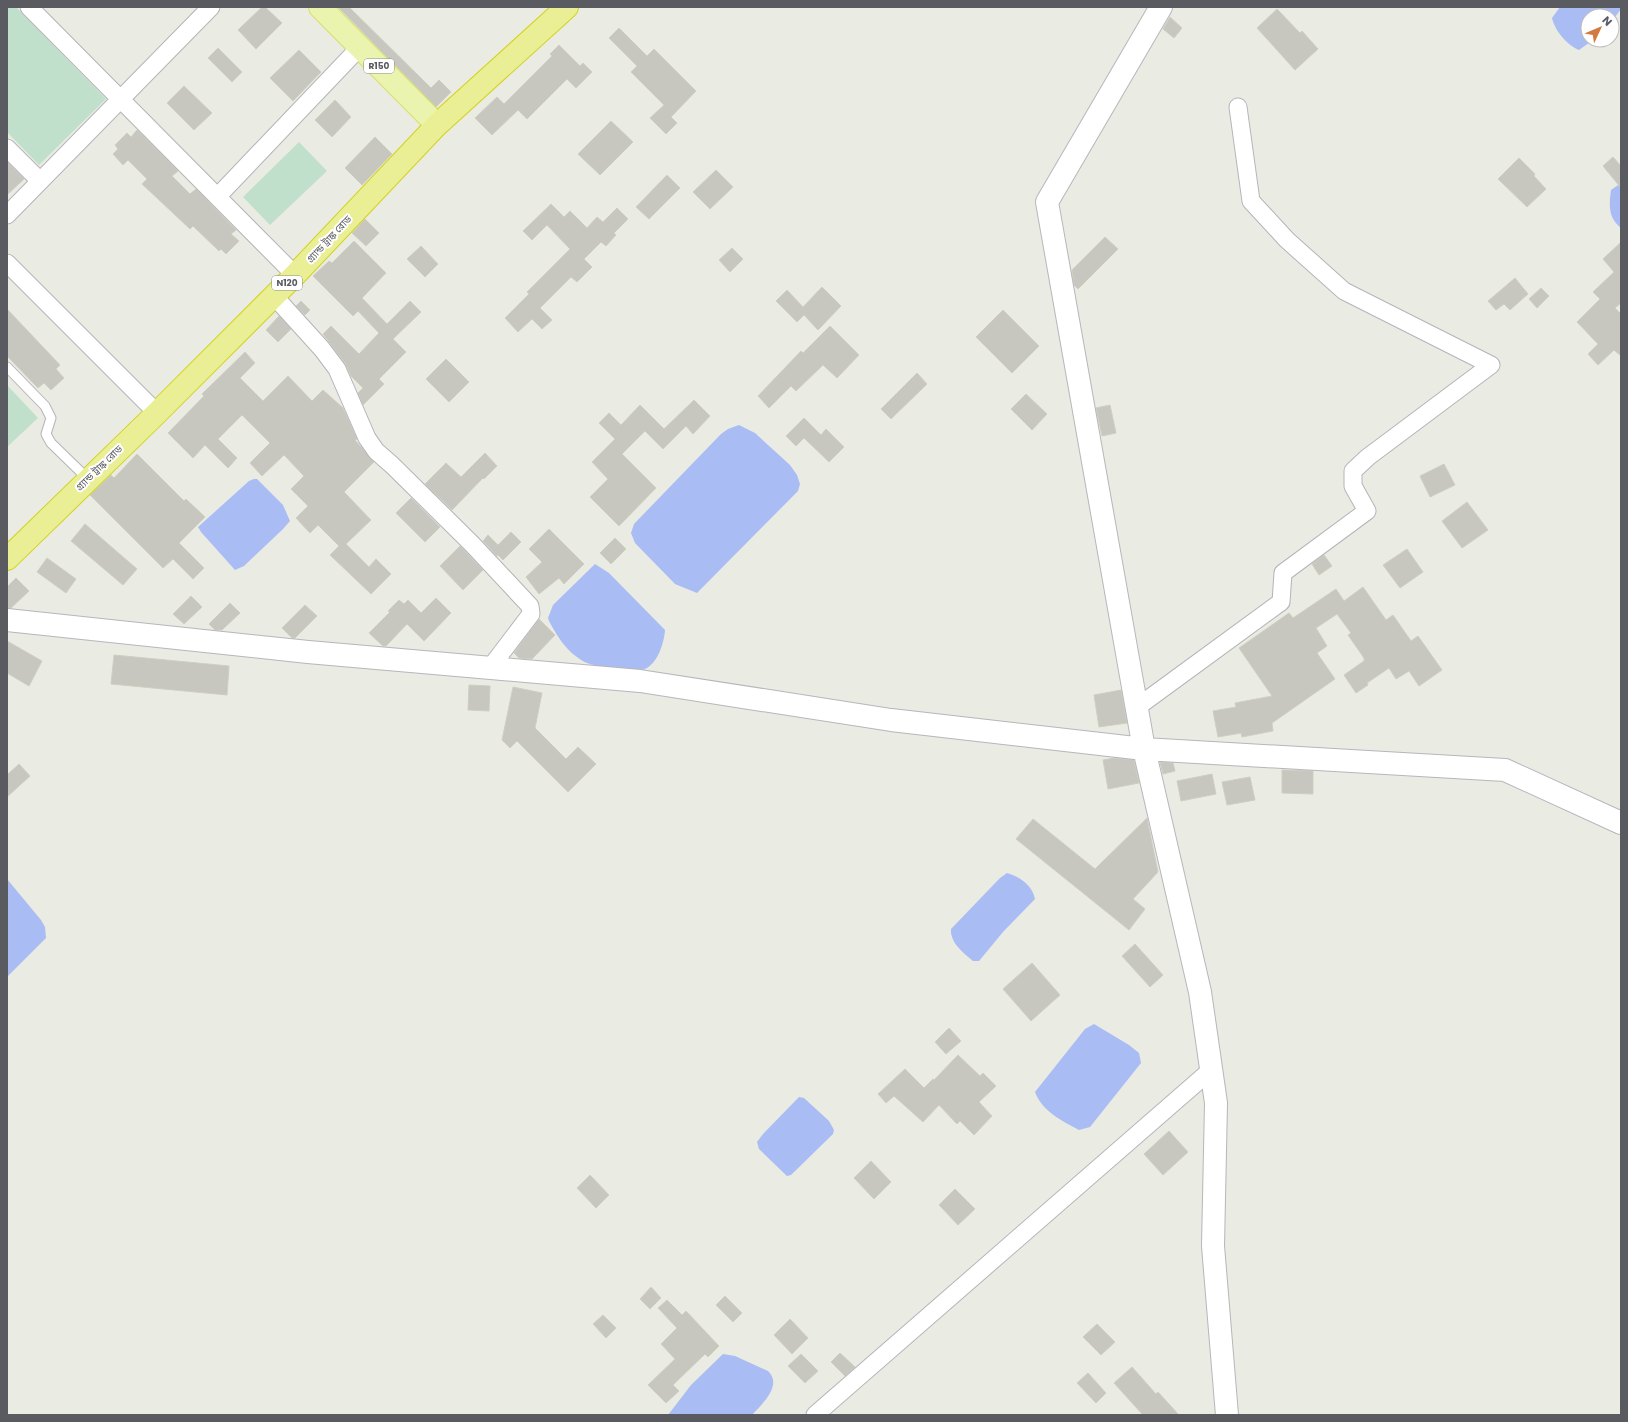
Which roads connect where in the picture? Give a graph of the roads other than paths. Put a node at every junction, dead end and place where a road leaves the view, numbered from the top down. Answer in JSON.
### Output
{"nodes":[{"id":1,"x":29,"y":7,"type":"edge"},
{"id":2,"x":211,"y":7,"type":"edge"},
{"id":3,"x":320,"y":7,"type":"edge"},
{"id":4,"x":567,"y":7,"type":"edge"},
{"id":5,"x":1161,"y":7,"type":"edge"},
{"id":6,"x":360,"y":47,"type":"junction"},
{"id":7,"x":120,"y":99,"type":"junction"},
{"id":8,"x":1238,"y":108,"type":"dead end"},
{"id":9,"x":437,"y":125,"type":"junction"},
{"id":10,"x":7,"y":148,"type":"edge"},
{"id":11,"x":40,"y":181,"type":"junction"},
{"id":12,"x":218,"y":196,"type":"junction"},
{"id":13,"x":7,"y":215,"type":"edge"},
{"id":14,"x":7,"y":263,"type":"edge"},
{"id":15,"x":295,"y":275,"type":"junction"},
{"id":16,"x":274,"y":296,"type":"junction"},
{"id":17,"x":7,"y":367,"type":"edge"},
{"id":18,"x":157,"y":413,"type":"junction"},
{"id":19,"x":88,"y":478,"type":"junction"},
{"id":20,"x":7,"y":558,"type":"edge"},
{"id":21,"x":7,"y":620,"type":"edge"},
{"id":22,"x":490,"y":668,"type":"junction"},
{"id":23,"x":1136,"y":708,"type":"junction"},
{"id":24,"x":1144,"y":749,"type":"junction"},
{"id":25,"x":1621,"y":823,"type":"edge"},
{"id":26,"x":1212,"y":1070,"type":"junction"},
{"id":27,"x":815,"y":1415,"type":"edge"},
{"id":28,"x":1227,"y":1415,"type":"edge"}],
"edges":[{"from":1,"to":7,"type":"street"},
{"from":2,"to":7,"type":"street"},
{"from":3,"to":6,"type":"main road","number":"R150"},
{"from":4,"to":9,"type":"highway","name":"গ্র্যান্ড ট্রাঙ্ক রোড","number":"N120"},
{"from":5,"to":23,"type":"street"},
{"from":6,"to":9,"type":"main road","number":"R150"},
{"from":6,"to":12,"type":"street"},
{"from":7,"to":11,"type":"street"},
{"from":7,"to":12,"type":"street"},
{"from":8,"to":23,"type":"street"},
{"from":9,"to":15,"type":"highway","name":"গ্র্যান্ড ট্রাঙ্ক রোড","number":"N120"},
{"from":10,"to":11,"type":"street"},
{"from":11,"to":13,"type":"street"},
{"from":12,"to":15,"type":"street"},
{"from":14,"to":18,"type":"street"},
{"from":15,"to":16,"type":"highway","name":"গ্র্যান্ড ট্রাঙ্ক রোড","number":"N120"},
{"from":16,"to":18,"type":"highway","name":"গ্র্যান্ড ট্রাঙ্ক রোড","number":"N120"},
{"from":16,"to":22,"type":"street"},
{"from":17,"to":19,"type":"lane"},
{"from":18,"to":19,"type":"highway","name":"গ্র্যান্ড ট্রাঙ্ক রোড","number":"N120"},
{"from":19,"to":20,"type":"highway","name":"গ্র্যান্ড ট্রাঙ্ক রোড","number":"N120"},
{"from":21,"to":22,"type":"street"},
{"from":22,"to":24,"type":"street"},
{"from":23,"to":24,"type":"street"},
{"from":24,"to":25,"type":"street"},
{"from":24,"to":26,"type":"street"},
{"from":26,"to":27,"type":"street"},
{"from":26,"to":28,"type":"street"}]}
